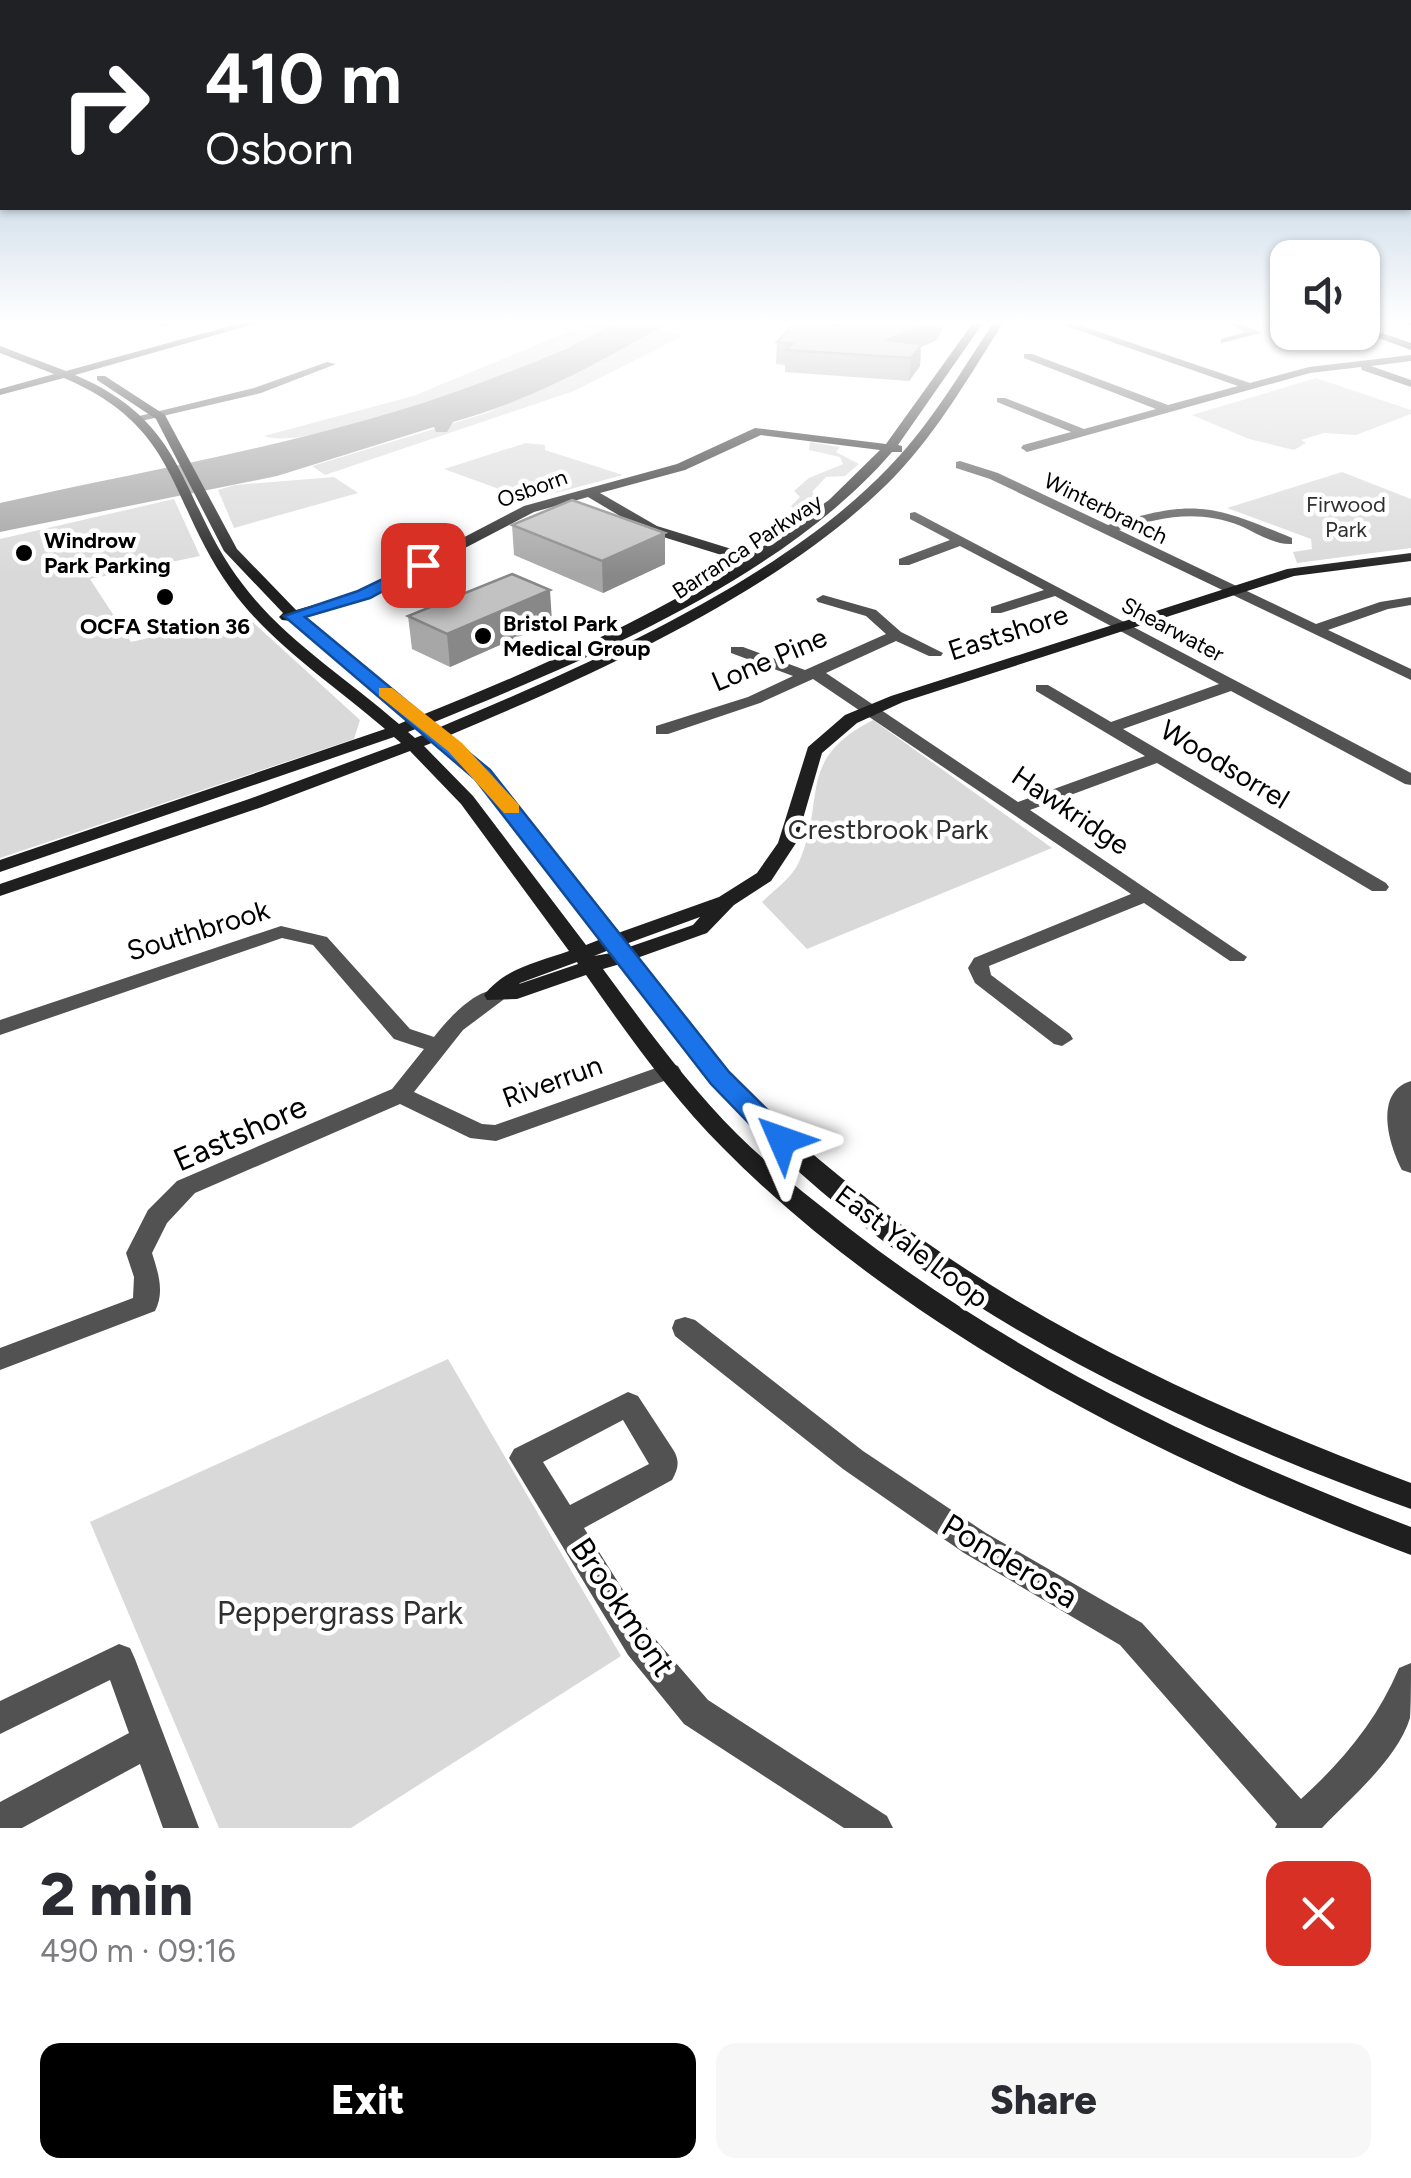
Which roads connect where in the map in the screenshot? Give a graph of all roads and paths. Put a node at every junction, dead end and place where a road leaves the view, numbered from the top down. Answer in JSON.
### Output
{"nodes":[{"id":1,"x":121,"y":405,"type":"edge"},
{"id":2,"x":145,"y":405,"type":"edge"},
{"id":3,"x":193,"y":405,"type":"edge"},
{"id":4,"x":919,"y":405,"type":"edge"},
{"id":5,"x":941,"y":405,"type":"edge"},
{"id":6,"x":1014,"y":405,"type":"edge"},
{"id":7,"x":1158,"y":405,"type":"edge"},
{"id":8,"x":1185,"y":405,"type":"edge"},
{"id":9,"x":1170,"y":410,"type":"junction"},
{"id":10,"x":156,"y":414,"type":"junction"},
{"id":11,"x":137,"y":418,"type":"junction"},
{"id":12,"x":1084,"y":433,"type":"junction"},
{"id":13,"x":889,"y":448,"type":"junction"},
{"id":14,"x":1027,"y":448,"type":"dead end"},
{"id":15,"x":910,"y":450,"type":"junction"},
{"id":16,"x":179,"y":464,"type":"junction"},
{"id":17,"x":960,"y":465,"type":"dead end"},
{"id":18,"x":589,"y":492,"type":"junction"},
{"id":19,"x":194,"y":495,"type":"junction"},
{"id":20,"x":915,"y":516,"type":"dead end"},
{"id":21,"x":1106,"y":530,"type":"junction"},
{"id":22,"x":960,"y":541,"type":"junction"},
{"id":23,"x":1287,"y":541,"type":"dead end"},
{"id":24,"x":1411,"y":557,"type":"edge"},
{"id":25,"x":751,"y":560,"type":"junction"},
{"id":26,"x":904,"y":562,"type":"dead end"},
{"id":27,"x":1232,"y":591,"type":"junction"},
{"id":28,"x":1054,"y":592,"type":"junction"},
{"id":29,"x":824,"y":599,"type":"dead end"},
{"id":30,"x":1411,"y":601,"type":"edge"},
{"id":31,"x":996,"y":610,"type":"dead end"},
{"id":32,"x":293,"y":616,"type":"junction"},
{"id":33,"x":270,"y":620,"type":"junction"},
{"id":34,"x":1123,"y":627,"type":"junction"},
{"id":35,"x":1313,"y":630,"type":"junction"},
{"id":36,"x":896,"y":635,"type":"junction"},
{"id":37,"x":738,"y":650,"type":"dead end"},
{"id":38,"x":935,"y":653,"type":"dead end"},
{"id":39,"x":808,"y":673,"type":"junction"},
{"id":40,"x":1411,"y":675,"type":"edge"},
{"id":41,"x":1233,"y":685,"type":"junction"},
{"id":42,"x":1042,"y":688,"type":"dead end"},
{"id":43,"x":873,"y":709,"type":"junction"},
{"id":44,"x":423,"y":720,"type":"junction"},
{"id":45,"x":1112,"y":727,"type":"junction"},
{"id":46,"x":662,"y":730,"type":"dead end"},
{"id":47,"x":396,"y":731,"type":"junction"},
{"id":48,"x":440,"y":735,"type":"junction"},
{"id":49,"x":414,"y":746,"type":"junction"},
{"id":50,"x":1158,"y":757,"type":"junction"},
{"id":51,"x":1411,"y":780,"type":"edge"},
{"id":52,"x":1018,"y":808,"type":"junction"},
{"id":53,"x":0,"y":866,"type":"edge"},
{"id":54,"x":1379,"y":888,"type":"dead end"},
{"id":55,"x":0,"y":890,"type":"edge"},
{"id":56,"x":1147,"y":896,"type":"junction"},
{"id":57,"x":618,"y":948,"type":"junction"},
{"id":58,"x":1238,"y":957,"type":"dead end"},
{"id":59,"x":589,"y":959,"type":"junction"},
{"id":60,"x":495,"y":994,"type":"joint"},
{"id":61,"x":0,"y":1028,"type":"edge"},
{"id":62,"x":1062,"y":1039,"type":"dead end"},
{"id":63,"x":436,"y":1046,"type":"junction"},
{"id":64,"x":670,"y":1071,"type":"junction"},
{"id":65,"x":1411,"y":1089,"type":"edge"},
{"id":66,"x":400,"y":1095,"type":"junction"},
{"id":67,"x":1411,"y":1164,"type":"edge"},
{"id":68,"x":685,"y":1328,"type":"dead end"},
{"id":69,"x":0,"y":1359,"type":"edge"},
{"id":70,"x":1411,"y":1496,"type":"edge"},
{"id":71,"x":566,"y":1522,"type":"junction"},
{"id":72,"x":1411,"y":1540,"type":"edge"},
{"id":73,"x":1411,"y":1679,"type":"edge"},
{"id":74,"x":0,"y":1718,"type":"edge"},
{"id":75,"x":148,"y":1741,"type":"junction"},
{"id":76,"x":0,"y":1821,"type":"edge"},
{"id":77,"x":1299,"y":1826,"type":"edge"},
{"id":78,"x":181,"y":1828,"type":"edge"},
{"id":79,"x":876,"y":1828,"type":"edge"}],
"edges":[{"from":1,"to":11,"type":"main road","name":"East Yale Loop"},
{"from":2,"to":10,"type":"main road","name":"East Yale Loop"},
{"from":3,"to":10,"type":"street"},
{"from":4,"to":13,"type":"main road","name":"Barranca Parkway"},
{"from":5,"to":15,"type":"main road","name":"Barranca Parkway"},
{"from":6,"to":12,"type":"street"},
{"from":7,"to":9,"type":"street"},
{"from":8,"to":9,"type":"street"},
{"from":9,"to":12,"type":"street"},
{"from":10,"to":11,"type":"street"},
{"from":10,"to":16,"type":"main road","name":"East Yale Loop"},
{"from":11,"to":16,"type":"main road","name":"East Yale Loop"},
{"from":12,"to":14,"type":"street"},
{"from":13,"to":15,"type":"main road"},
{"from":13,"to":18,"type":"main road","name":"Osborn"},
{"from":13,"to":25,"type":"main road","name":"Barranca Parkway"},
{"from":15,"to":48,"type":"main road","name":"Barranca Parkway"},
{"from":16,"to":19,"type":"main road","name":"East Yale Loop"},
{"from":17,"to":21,"type":"street","name":"Winterbranch"},
{"from":18,"to":25,"type":"main road"},
{"from":18,"to":32,"type":"main road","name":"Osborn"},
{"from":19,"to":32,"type":"main road","name":"East Yale Loop"},
{"from":19,"to":33,"type":"main road","name":"East Yale Loop"},
{"from":20,"to":22,"type":"street","name":"Shearwater"},
{"from":21,"to":23,"type":"street"},
{"from":21,"to":27,"type":"street","name":"Winterbranch"},
{"from":22,"to":26,"type":"street"},
{"from":22,"to":28,"type":"street","name":"Shearwater"},
{"from":24,"to":27,"type":"main road","name":"Eastshore"},
{"from":25,"to":44,"type":"main road","name":"Barranca Parkway"},
{"from":27,"to":34,"type":"main road","name":"Eastshore"},
{"from":27,"to":35,"type":"street","name":"Winterbranch"},
{"from":28,"to":31,"type":"street"},
{"from":28,"to":34,"type":"street","name":"Shearwater"},
{"from":29,"to":36,"type":"street"},
{"from":30,"to":35,"type":"street"},
{"from":32,"to":33,"type":"main road","name":"Osborn"},
{"from":32,"to":44,"type":"main road","name":"East Yale Loop"},
{"from":33,"to":47,"type":"main road","name":"East Yale Loop"},
{"from":34,"to":41,"type":"street","name":"Shearwater"},
{"from":34,"to":43,"type":"main road","name":"Eastshore"},
{"from":35,"to":40,"type":"street","name":"Winterbranch"},
{"from":36,"to":38,"type":"street"},
{"from":36,"to":39,"type":"street","name":"Lone Pine"},
{"from":37,"to":39,"type":"street","name":"Hawkridge"},
{"from":39,"to":43,"type":"street","name":"Hawkridge"},
{"from":39,"to":46,"type":"street","name":"Lone Pine"},
{"from":41,"to":45,"type":"street"},
{"from":41,"to":51,"type":"street","name":"Shearwater"},
{"from":42,"to":45,"type":"street","name":"Woodsorrel"},
{"from":43,"to":52,"type":"street","name":"Hawkridge"},
{"from":43,"to":57,"type":"main road","name":"Eastshore"},
{"from":44,"to":47,"type":"main road","name":"Barranca Parkway"},
{"from":44,"to":48,"type":"main road","name":"East Yale Loop"},
{"from":45,"to":50,"type":"street","name":"Woodsorrel"},
{"from":47,"to":49,"type":"main road","name":"East Yale Loop"},
{"from":47,"to":53,"type":"main road","name":"Barranca Parkway"},
{"from":48,"to":49,"type":"main road","name":"Barranca Parkway"},
{"from":48,"to":57,"type":"main road","name":"East Yale Loop"},
{"from":49,"to":55,"type":"main road","name":"Barranca Parkway"},
{"from":49,"to":59,"type":"main road","name":"East Yale Loop"},
{"from":50,"to":52,"type":"street"},
{"from":50,"to":54,"type":"street","name":"Woodsorrel"},
{"from":52,"to":56,"type":"street","name":"Hawkridge"},
{"from":56,"to":58,"type":"street","name":"Hawkridge"},
{"from":56,"to":62,"type":"street"},
{"from":57,"to":59,"type":"main road","name":"Eastshore"},
{"from":57,"to":70,"type":"main road","name":"East Yale Loop"},
{"from":59,"to":60,"type":"main road","name":"Eastshore"},
{"from":59,"to":64,"type":"main road","name":"East Yale Loop"},
{"from":60,"to":63,"type":"street","name":"Eastshore"},
{"from":61,"to":63,"type":"street","name":"Southbrook"},
{"from":63,"to":66,"type":"street","name":"Eastshore"},
{"from":64,"to":66,"type":"street","name":"Riverrun"},
{"from":64,"to":72,"type":"main road","name":"East Yale Loop"},
{"from":65,"to":67,"type":"street"},
{"from":66,"to":69,"type":"street","name":"Eastshore"},
{"from":68,"to":77,"type":"street","name":"Ponderosa"},
{"from":71,"to":71,"type":"street","name":"Brookmont"},
{"from":71,"to":79,"type":"street","name":"Brookmont"},
{"from":73,"to":77,"type":"street"},
{"from":74,"to":75,"type":"street"},
{"from":75,"to":76,"type":"street"},
{"from":75,"to":78,"type":"street"}]}
